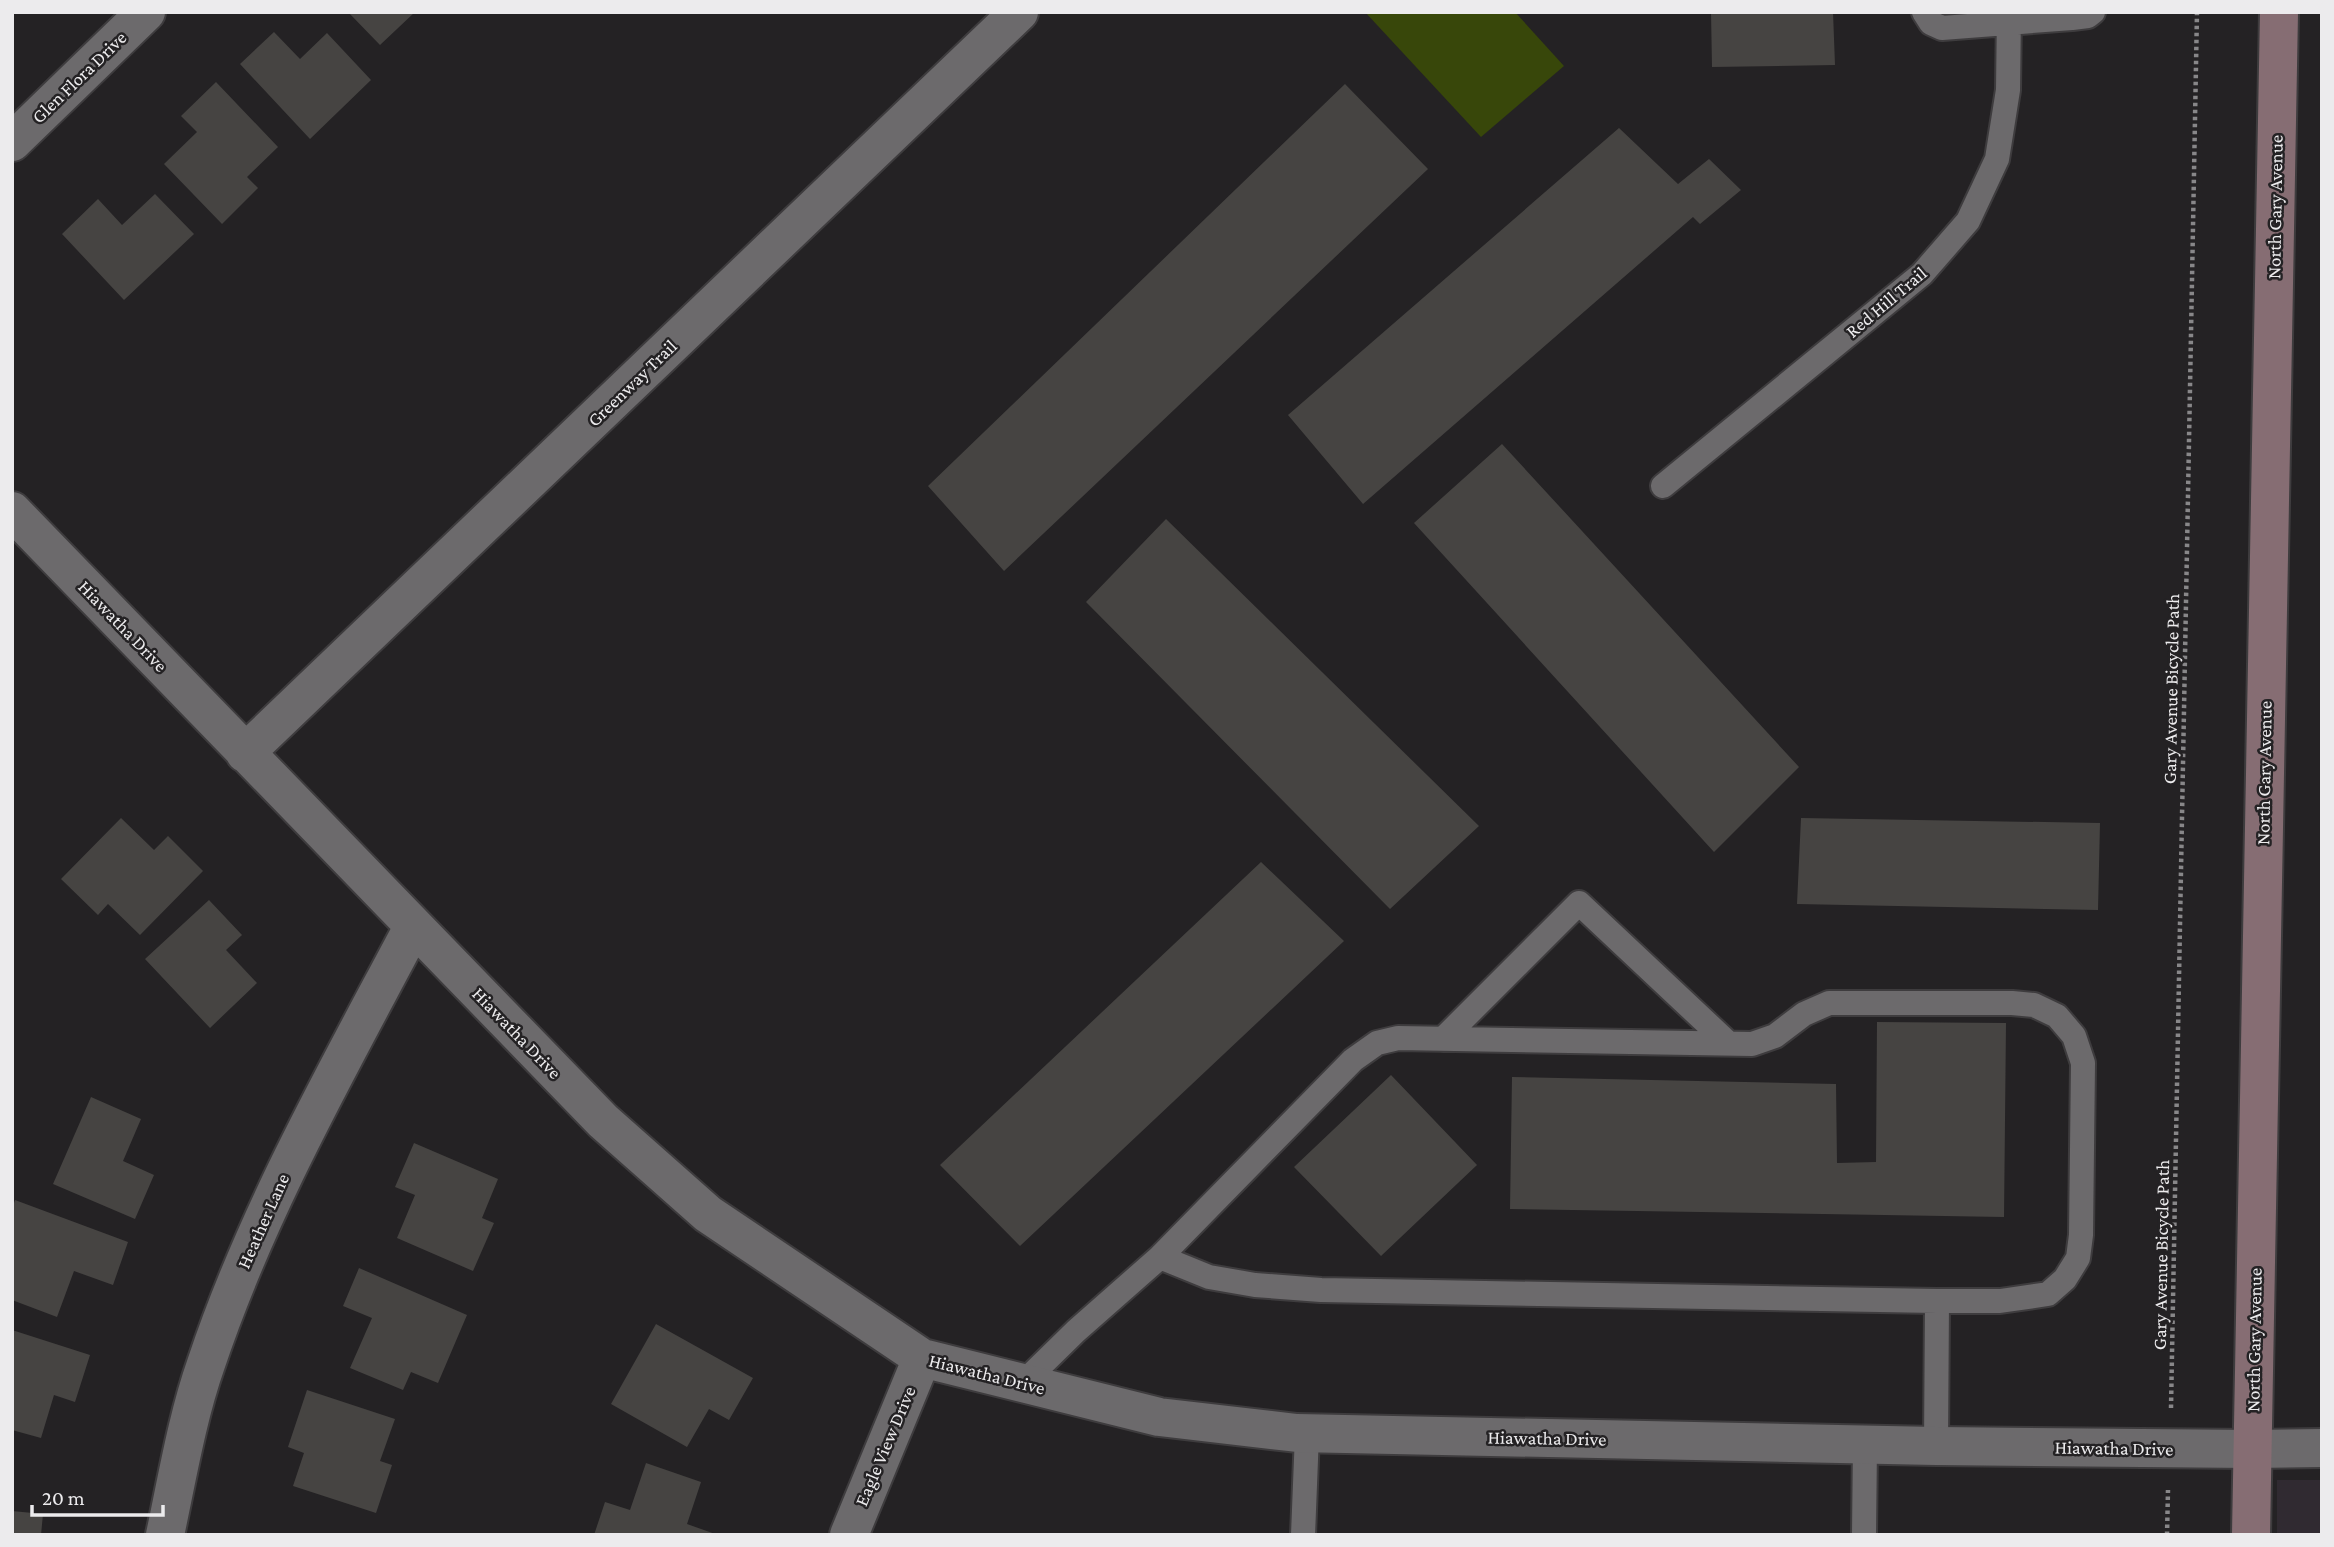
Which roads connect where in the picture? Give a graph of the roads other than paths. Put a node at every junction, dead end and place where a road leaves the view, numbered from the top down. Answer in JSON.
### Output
{"nodes":[{"id":1,"x":146,"y":12,"type":"edge"},
{"id":2,"x":1019,"y":12,"type":"edge"},
{"id":3,"x":1924,"y":12,"type":"edge"},
{"id":4,"x":2093,"y":12,"type":"edge"},
{"id":5,"x":2279,"y":12,"type":"edge"},
{"id":6,"x":2009,"y":18,"type":"edge"},
{"id":7,"x":12,"y":142,"type":"edge"},
{"id":8,"x":1663,"y":486,"type":"dead end"},
{"id":9,"x":12,"y":511,"type":"edge"},
{"id":10,"x":245,"y":753,"type":"junction"},
{"id":11,"x":412,"y":927,"type":"junction"},
{"id":12,"x":1443,"y":1039,"type":"junction"},
{"id":13,"x":1728,"y":1043,"type":"junction"},
{"id":14,"x":1160,"y":1257,"type":"junction"},
{"id":15,"x":1937,"y":1301,"type":"junction"},
{"id":16,"x":922,"y":1358,"type":"junction"},
{"id":17,"x":1024,"y":1382,"type":"junction"},
{"id":18,"x":1307,"y":1434,"type":"junction"},
{"id":19,"x":1865,"y":1444,"type":"junction"},
{"id":20,"x":1936,"y":1446,"type":"junction"},
{"id":21,"x":2322,"y":1448,"type":"edge"},
{"id":22,"x":2252,"y":1449,"type":"junction"},
{"id":23,"x":165,"y":1535,"type":"edge"},
{"id":24,"x":849,"y":1535,"type":"edge"},
{"id":25,"x":1303,"y":1535,"type":"edge"},
{"id":26,"x":1864,"y":1535,"type":"edge"},
{"id":27,"x":2251,"y":1535,"type":"edge"}],
"edges":[{"from":1,"to":7,"type":"street","name":"Glen Flora Drive"},
{"from":2,"to":10,"type":"street","name":"Greenway Trail"},
{"from":3,"to":6,"type":"lane"},
{"from":4,"to":6,"type":"lane"},
{"from":5,"to":22,"type":"street","name":"North Gary Avenue"},
{"from":6,"to":8,"type":"lane","name":"Red Hill Trail"},
{"from":9,"to":10,"type":"street","name":"Hiawatha Drive"},
{"from":10,"to":11,"type":"street","name":"Hiawatha Drive"},
{"from":11,"to":16,"type":"street","name":"Hiawatha Drive"},
{"from":11,"to":23,"type":"street","name":"Heather Lane"},
{"from":12,"to":13,"type":"lane"},
{"from":12,"to":13,"type":"lane"},
{"from":12,"to":14,"type":"lane"},
{"from":13,"to":15,"type":"lane"},
{"from":14,"to":15,"type":"lane"},
{"from":14,"to":17,"type":"lane"},
{"from":15,"to":20,"type":"lane"},
{"from":16,"to":17,"type":"street","name":"Hiawatha Drive"},
{"from":16,"to":24,"type":"street","name":"Eagle View Drive"},
{"from":17,"to":18,"type":"street","name":"Hiawatha Drive"},
{"from":18,"to":19,"type":"street","name":"Hiawatha Drive"},
{"from":18,"to":25,"type":"lane"},
{"from":19,"to":20,"type":"street","name":"Hiawatha Drive"},
{"from":19,"to":26,"type":"lane"},
{"from":20,"to":22,"type":"street","name":"Hiawatha Drive"},
{"from":21,"to":22,"type":"street","name":"Hiawatha Drive"},
{"from":22,"to":27,"type":"street","name":"North Gary Avenue"}]}
